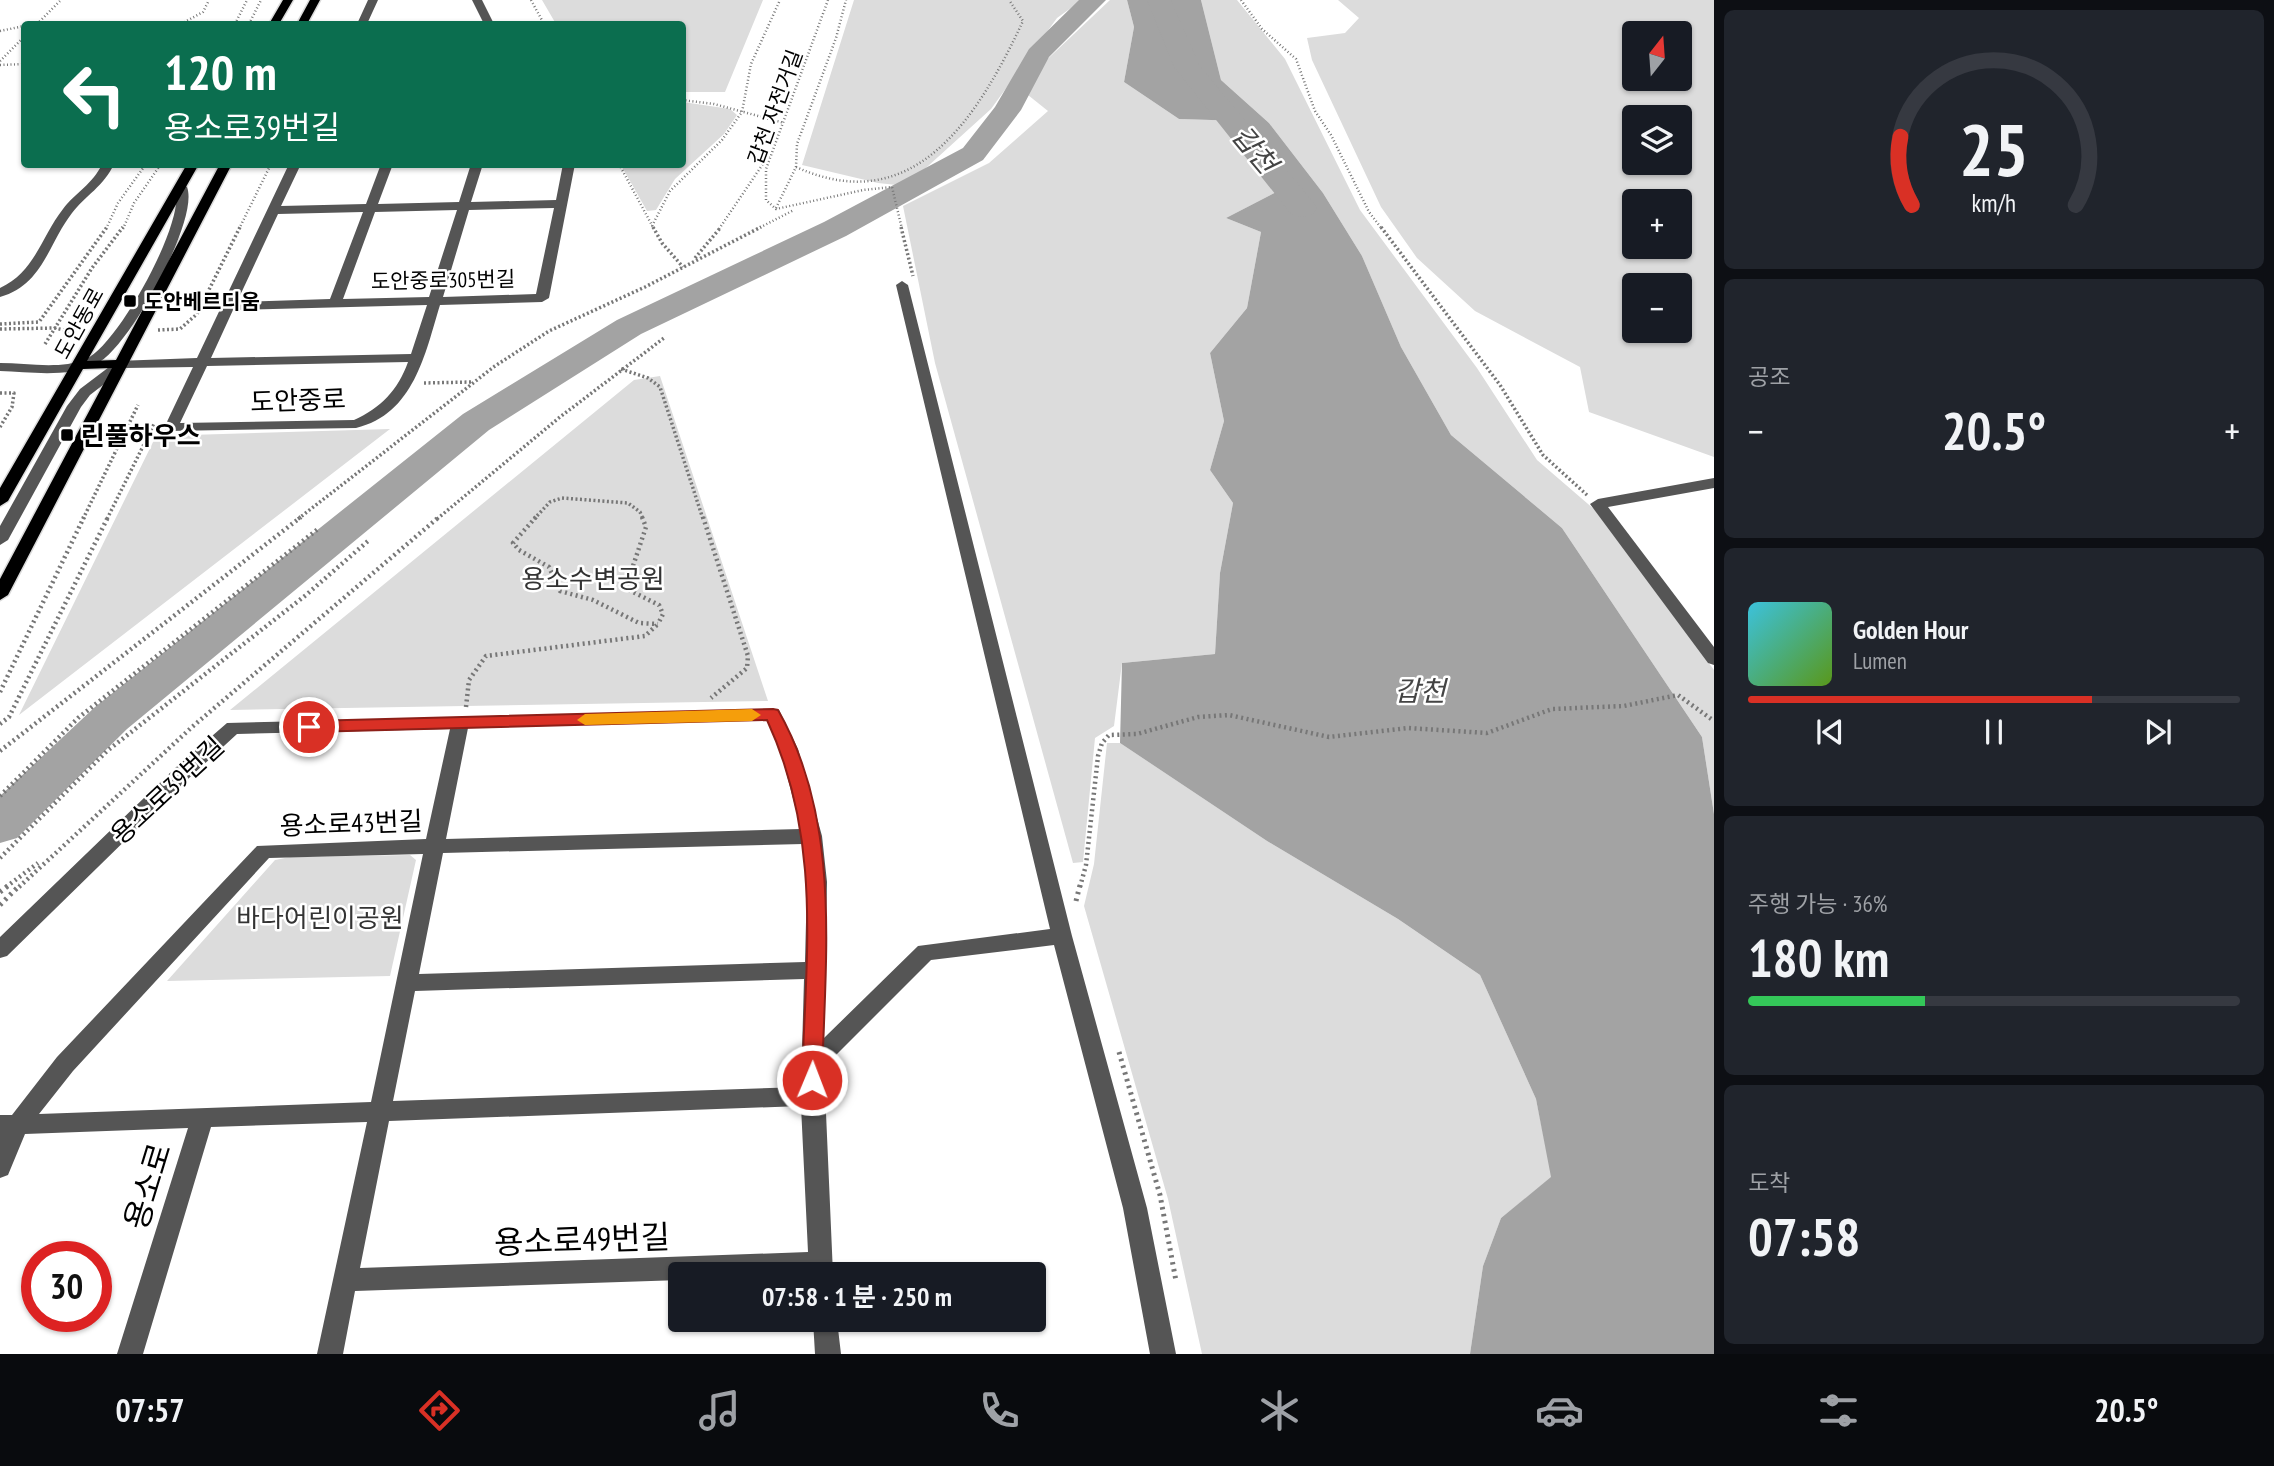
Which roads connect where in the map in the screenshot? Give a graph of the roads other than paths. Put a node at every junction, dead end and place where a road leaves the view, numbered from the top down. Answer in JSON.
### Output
{"nodes":[{"id":1,"x":288,"y":0,"type":"edge"},
{"id":2,"x":315,"y":0,"type":"edge"},
{"id":3,"x":373,"y":0,"type":"edge"},
{"id":4,"x":477,"y":0,"type":"edge"},
{"id":5,"x":276,"y":21,"type":"edge"},
{"id":6,"x":304,"y":21,"type":"edge"},
{"id":7,"x":363,"y":21,"type":"edge"},
{"id":8,"x":488,"y":21,"type":"edge"},
{"id":9,"x":105,"y":168,"type":"edge"},
{"id":10,"x":191,"y":168,"type":"edge"},
{"id":11,"x":224,"y":168,"type":"edge"},
{"id":12,"x":293,"y":168,"type":"edge"},
{"id":13,"x":386,"y":168,"type":"edge"},
{"id":14,"x":476,"y":168,"type":"edge"},
{"id":15,"x":568,"y":168,"type":"edge"},
{"id":16,"x":181,"y":187,"type":"junction"},
{"id":17,"x":560,"y":204,"type":"junction"},
{"id":18,"x":464,"y":206,"type":"junction"},
{"id":19,"x":371,"y":208,"type":"junction"},
{"id":20,"x":274,"y":209,"type":"junction"},
{"id":21,"x":902,"y":285,"type":"dead end"},
{"id":22,"x":0,"y":293,"type":"edge"},
{"id":23,"x":435,"y":301,"type":"junction"},
{"id":24,"x":335,"y":303,"type":"junction"},
{"id":25,"x":229,"y":306,"type":"junction"},
{"id":26,"x":417,"y":358,"type":"junction"},
{"id":27,"x":202,"y":362,"type":"junction"},
{"id":28,"x":122,"y":364,"type":"junction"},
{"id":29,"x":80,"y":365,"type":"junction"},
{"id":30,"x":0,"y":367,"type":"edge"},
{"id":31,"x":1714,"y":483,"type":"edge"},
{"id":32,"x":0,"y":501,"type":"edge"},
{"id":33,"x":0,"y":540,"type":"edge"},
{"id":34,"x":0,"y":595,"type":"edge"},
{"id":35,"x":1714,"y":659,"type":"edge"},
{"id":36,"x":463,"y":715,"type":"junction"},
{"id":37,"x":812,"y":836,"type":"junction"},
{"id":38,"x":434,"y":847,"type":"junction"},
{"id":39,"x":1062,"y":936,"type":"junction"},
{"id":40,"x":0,"y":950,"type":"edge"},
{"id":41,"x":814,"y":970,"type":"junction"},
{"id":42,"x":406,"y":984,"type":"junction"},
{"id":43,"x":812,"y":1064,"type":"junction"},
{"id":44,"x":812,"y":1096,"type":"junction"},
{"id":45,"x":380,"y":1112,"type":"junction"},
{"id":46,"x":203,"y":1118,"type":"junction"},
{"id":47,"x":9,"y":1125,"type":"edge"},
{"id":48,"x":0,"y":1168,"type":"edge"},
{"id":49,"x":821,"y":1262,"type":"edge"},
{"id":50,"x":668,"y":1273,"type":"edge"},
{"id":51,"x":345,"y":1280,"type":"junction"},
{"id":52,"x":826,"y":1332,"type":"edge"},
{"id":53,"x":130,"y":1354,"type":"edge"},
{"id":54,"x":330,"y":1354,"type":"edge"},
{"id":55,"x":828,"y":1354,"type":"edge"},
{"id":56,"x":1163,"y":1354,"type":"edge"}],
"edges":[{"from":1,"to":5,"type":"main road"},
{"from":2,"to":6,"type":"main road"},
{"from":3,"to":7,"type":"street"},
{"from":4,"to":8,"type":"street"},
{"from":9,"to":22,"type":"street"},
{"from":10,"to":16,"type":"main road","name":"도안동로"},
{"from":11,"to":28,"type":"main road"},
{"from":12,"to":20,"type":"street"},
{"from":13,"to":19,"type":"street","name":"도안중로305번길"},
{"from":14,"to":18,"type":"street"},
{"from":15,"to":17,"type":"street","name":"도안중로305번길"},
{"from":16,"to":29,"type":"main road","name":"도안동로"},
{"from":16,"to":29,"type":"street"},
{"from":17,"to":18,"type":"street"},
{"from":17,"to":23,"type":"street","name":"도안중로305번길"},
{"from":18,"to":19,"type":"street"},
{"from":18,"to":23,"type":"street"},
{"from":19,"to":20,"type":"street"},
{"from":19,"to":24,"type":"street","name":"도안중로305번길"},
{"from":20,"to":25,"type":"street"},
{"from":21,"to":39,"type":"street"},
{"from":23,"to":24,"type":"street","name":"도안중로305번길"},
{"from":23,"to":26,"type":"street"},
{"from":24,"to":25,"type":"street","name":"도안중로305번길"},
{"from":25,"to":27,"type":"street"},
{"from":26,"to":27,"type":"street","name":"도안중로"},
{"from":26,"to":27,"type":"street","name":"도안중로"},
{"from":27,"to":28,"type":"street","name":"도안중로"},
{"from":28,"to":29,"type":"main road","name":"도안중로"},
{"from":28,"to":33,"type":"street"},
{"from":28,"to":34,"type":"main road"},
{"from":29,"to":30,"type":"street","name":"도안중로"},
{"from":29,"to":32,"type":"main road","name":"도안동로"},
{"from":31,"to":35,"type":"street"},
{"from":36,"to":37,"type":"street","name":"용소로39번길"},
{"from":36,"to":38,"type":"street"},
{"from":36,"to":40,"type":"street","name":"용소로39번길"},
{"from":37,"to":38,"type":"street","name":"용소로43번길"},
{"from":37,"to":41,"type":"street","name":"용소로39번길"},
{"from":38,"to":42,"type":"street"},
{"from":38,"to":47,"type":"street","name":"용소로43번길"},
{"from":39,"to":43,"type":"street"},
{"from":39,"to":56,"type":"street"},
{"from":41,"to":42,"type":"street"},
{"from":41,"to":43,"type":"street","name":"용소로39번길"},
{"from":42,"to":45,"type":"street"},
{"from":43,"to":44,"type":"street","name":"용소로39번길"},
{"from":44,"to":45,"type":"street"},
{"from":44,"to":49,"type":"street","name":"용소로39번길"},
{"from":45,"to":46,"type":"street"},
{"from":45,"to":51,"type":"street"},
{"from":46,"to":47,"type":"street"},
{"from":46,"to":53,"type":"street","name":"용소로"},
{"from":47,"to":48,"type":"street","name":"용소로43번길"},
{"from":50,"to":51,"type":"street","name":"용소로49번길"},
{"from":51,"to":54,"type":"street"},
{"from":52,"to":55,"type":"street"}]}
